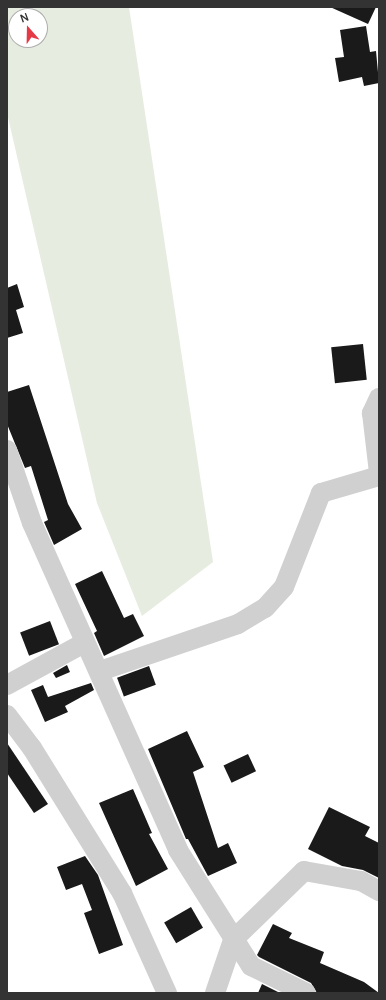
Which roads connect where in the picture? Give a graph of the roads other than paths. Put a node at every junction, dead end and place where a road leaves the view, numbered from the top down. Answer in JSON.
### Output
{"nodes":[{"id":1,"x":379,"y":398,"type":"edge"},
{"id":2,"x":7,"y":450,"type":"edge"},
{"id":3,"x":379,"y":473,"type":"edge"},
{"id":4,"x":379,"y":476,"type":"edge"},
{"id":5,"x":84,"y":643,"type":"junction"},
{"id":6,"x":100,"y":671,"type":"junction"},
{"id":7,"x":7,"y":685,"type":"edge"},
{"id":8,"x":7,"y":715,"type":"edge"},
{"id":9,"x":379,"y":892,"type":"edge"},
{"id":10,"x":233,"y":940,"type":"junction"},
{"id":11,"x":167,"y":993,"type":"edge"},
{"id":12,"x":215,"y":993,"type":"edge"},
{"id":13,"x":306,"y":993,"type":"edge"}],
"edges":[{"from":1,"to":3,"type":"street"},
{"from":2,"to":5,"type":"street"},
{"from":4,"to":6,"type":"street"},
{"from":5,"to":6,"type":"street"},
{"from":5,"to":7,"type":"street"},
{"from":6,"to":10,"type":"street"},
{"from":8,"to":11,"type":"street"},
{"from":9,"to":10,"type":"street"},
{"from":10,"to":12,"type":"street"},
{"from":10,"to":13,"type":"street"}]}
